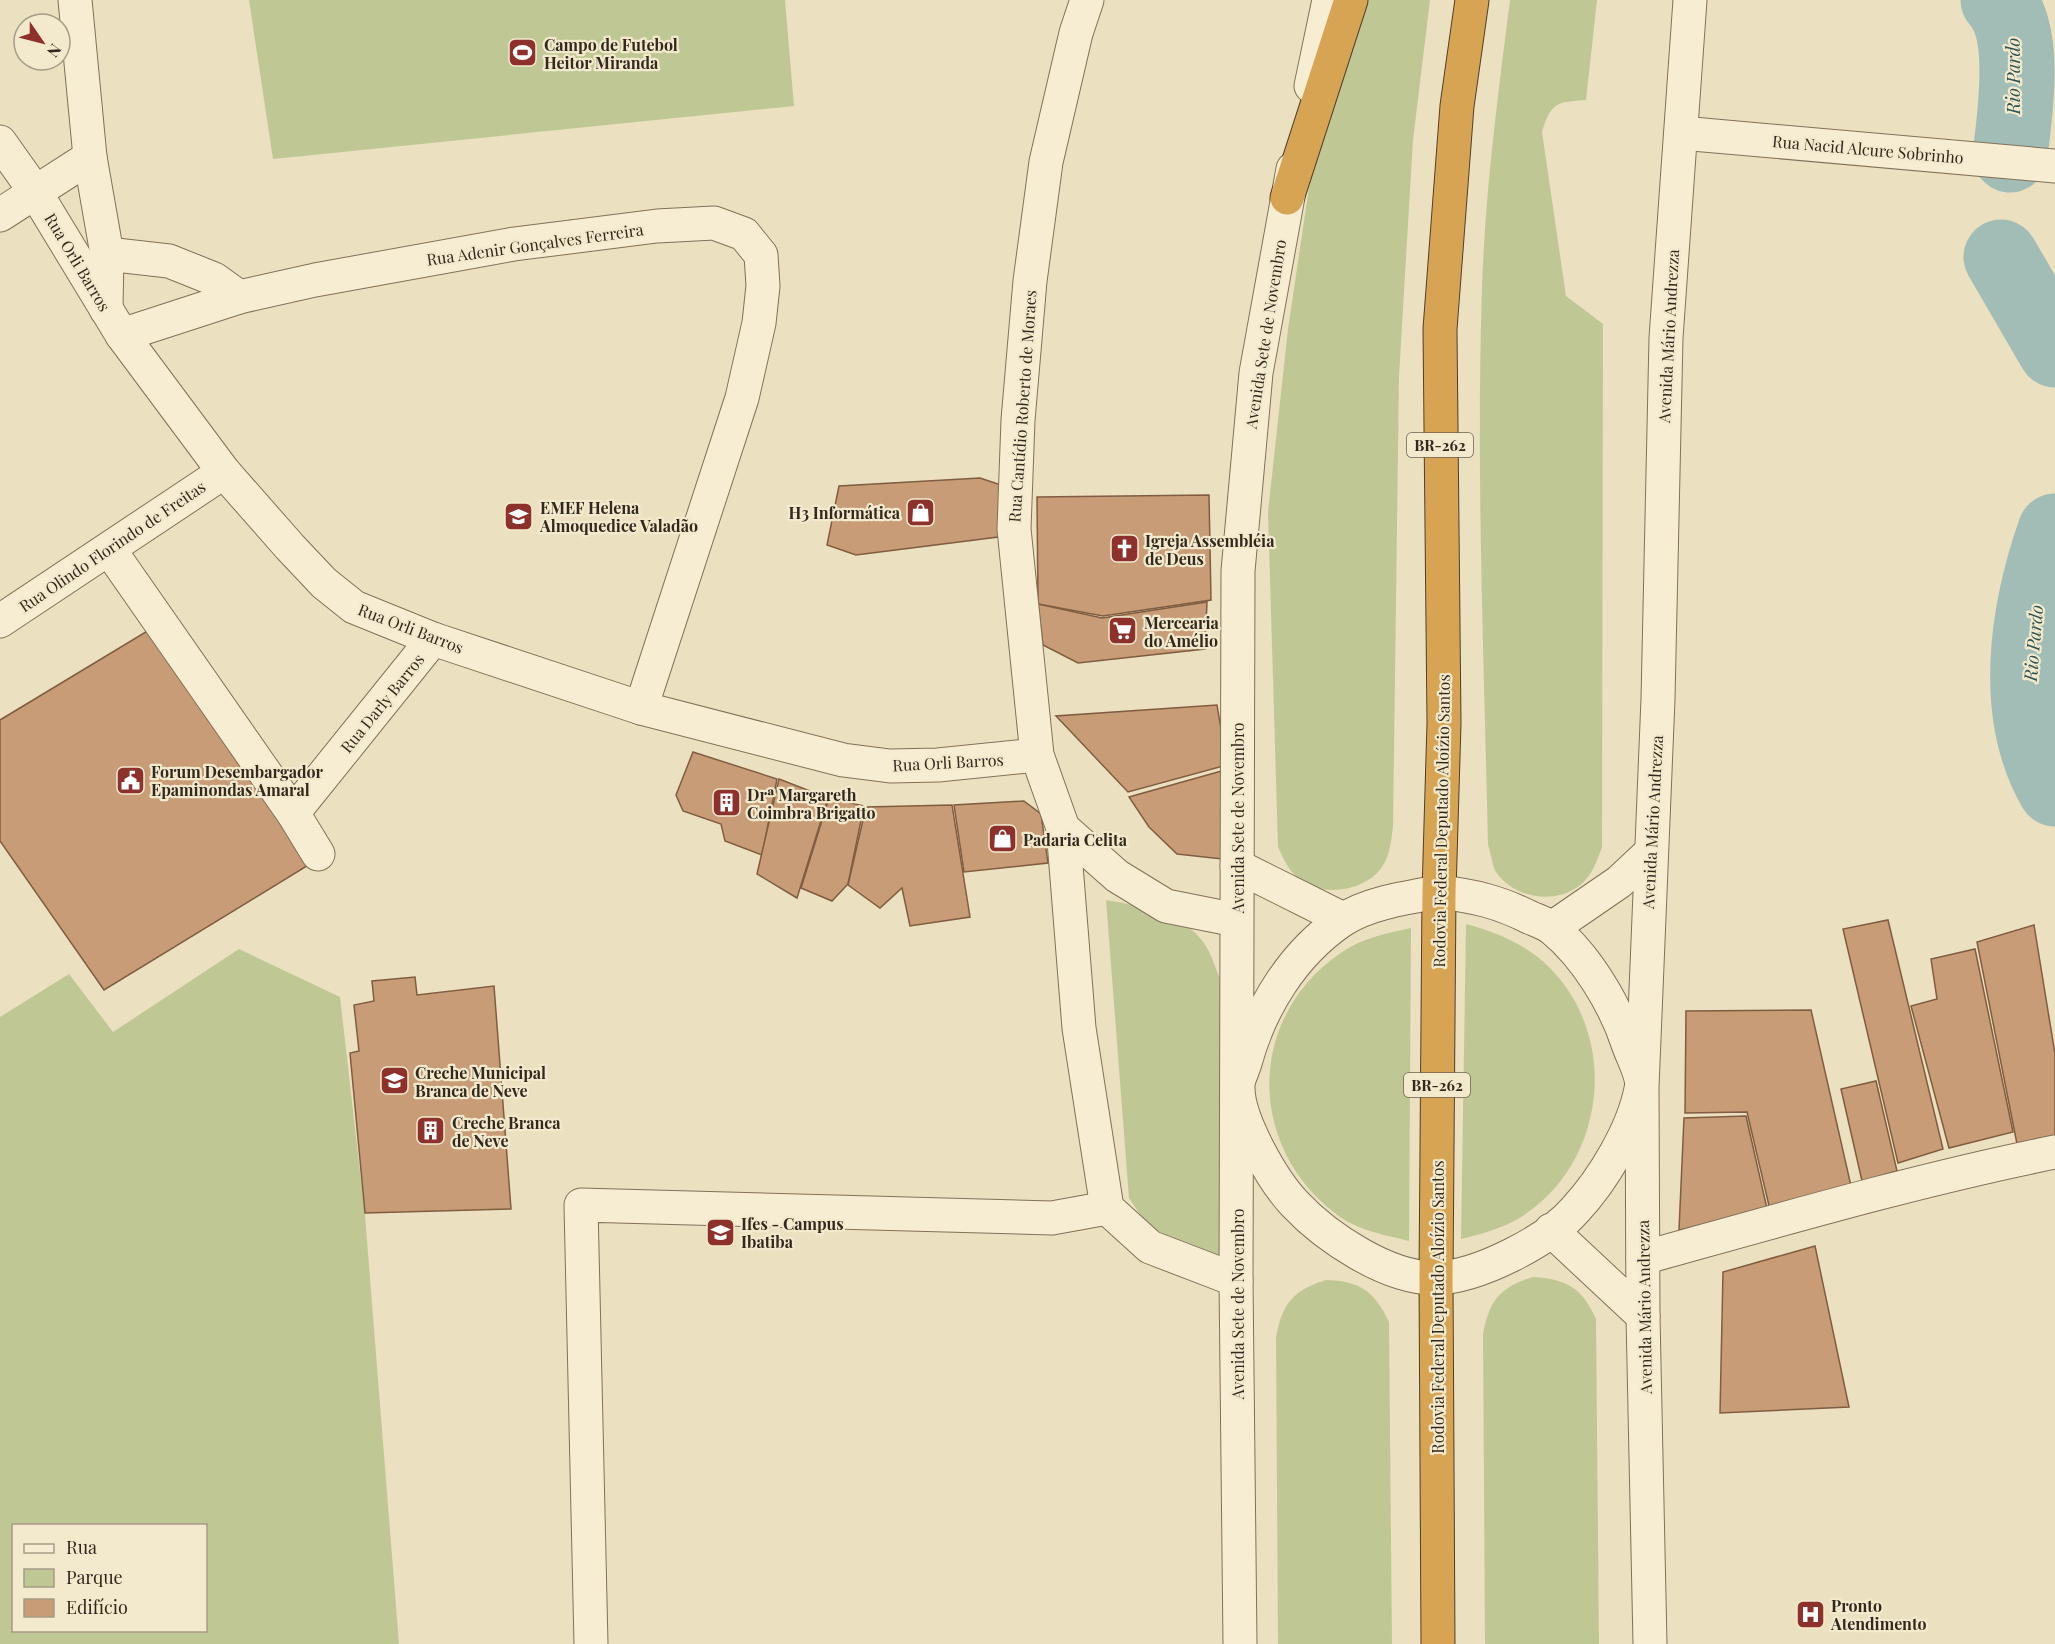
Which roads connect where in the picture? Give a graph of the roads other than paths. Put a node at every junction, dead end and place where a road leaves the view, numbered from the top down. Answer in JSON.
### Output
{"nodes":[{"id":1,"x":75,"y":0,"type":"edge"},
{"id":2,"x":1087,"y":0,"type":"edge"},
{"id":3,"x":1329,"y":0,"type":"edge"},
{"id":4,"x":1351,"y":0,"type":"edge"},
{"id":5,"x":1472,"y":0,"type":"edge"},
{"id":6,"x":1690,"y":0,"type":"edge"},
{"id":7,"x":1681,"y":133,"type":"junction"},
{"id":8,"x":0,"y":142,"type":"edge"},
{"id":9,"x":90,"y":157,"type":"junction"},
{"id":10,"x":2055,"y":166,"type":"edge"},
{"id":11,"x":34,"y":190,"type":"junction"},
{"id":12,"x":1287,"y":198,"type":"junction"},
{"id":13,"x":0,"y":215,"type":"edge"},
{"id":14,"x":107,"y":254,"type":"junction"},
{"id":15,"x":239,"y":297,"type":"junction"},
{"id":16,"x":114,"y":322,"type":"junction"},
{"id":17,"x":224,"y":472,"type":"junction"},
{"id":18,"x":109,"y":549,"type":"junction"},
{"id":19,"x":0,"y":621,"type":"edge"},
{"id":20,"x":433,"y":639,"type":"junction"},
{"id":21,"x":641,"y":708,"type":"junction"},
{"id":22,"x":1037,"y":755,"type":"junction"},
{"id":23,"x":293,"y":813,"type":"junction"},
{"id":24,"x":1063,"y":828,"type":"junction"},
{"id":25,"x":1650,"y":853,"type":"junction"},
{"id":26,"x":318,"y":854,"type":"dead end"},
{"id":27,"x":1237,"y":866,"type":"junction"},
{"id":28,"x":1283,"y":891,"type":"junction"},
{"id":29,"x":1439,"y":892,"type":"junction"},
{"id":30,"x":1236,"y":920,"type":"junction"},
{"id":31,"x":1343,"y":920,"type":"junction"},
{"id":32,"x":1552,"y":928,"type":"junction"},
{"id":33,"x":1238,"y":1086,"type":"junction"},
{"id":34,"x":1642,"y":1087,"type":"junction"},
{"id":35,"x":2055,"y":1152,"type":"edge"},
{"id":36,"x":1107,"y":1208,"type":"junction"},
{"id":37,"x":1551,"y":1230,"type":"junction"},
{"id":38,"x":1643,"y":1258,"type":"junction"},
{"id":39,"x":1436,"y":1278,"type":"junction"},
{"id":40,"x":1236,"y":1280,"type":"junction"},
{"id":41,"x":1643,"y":1316,"type":"junction"},
{"id":42,"x":591,"y":1644,"type":"edge"},
{"id":43,"x":1240,"y":1644,"type":"edge"},
{"id":44,"x":1438,"y":1644,"type":"edge"},
{"id":45,"x":1650,"y":1644,"type":"edge"}],
"edges":[{"from":1,"to":9,"type":"street"},
{"from":2,"to":22,"type":"street","name":"Rua Cantídio Roberto de Moraes"},
{"from":3,"to":12,"type":"street","name":"Avenida Sete de Novembro"},
{"from":4,"to":12,"type":"highway"},
{"from":5,"to":29,"type":"highway","name":"Rodovia Federal Deputado Aloízio Santos","number":"BR-262"},
{"from":6,"to":7,"type":"street","name":"Avenida Mário Andrezza"},
{"from":7,"to":10,"type":"street","name":"Rua Nacid Alcure Sobrinho"},
{"from":7,"to":25,"type":"street","name":"Avenida Mário Andrezza"},
{"from":8,"to":11,"type":"street","name":"Rua Orli Barros"},
{"from":9,"to":11,"type":"street"},
{"from":9,"to":14,"type":"street"},
{"from":11,"to":13,"type":"street"},
{"from":11,"to":16,"type":"street","name":"Rua Orli Barros"},
{"from":12,"to":27,"type":"street","name":"Avenida Sete de Novembro"},
{"from":14,"to":15,"type":"street"},
{"from":14,"to":16,"type":"street"},
{"from":15,"to":16,"type":"street","name":"Rua Adenir Gonçalves Ferreira"},
{"from":15,"to":21,"type":"street","name":"Rua Adenir Gonçalves Ferreira"},
{"from":16,"to":17,"type":"street","name":"Rua Orli Barros"},
{"from":17,"to":18,"type":"street","name":"Rua Olindo Florindo de Freitas"},
{"from":17,"to":20,"type":"street","name":"Rua Orli Barros"},
{"from":18,"to":19,"type":"street","name":"Rua Olindo Florindo de Freitas"},
{"from":18,"to":23,"type":"street"},
{"from":20,"to":21,"type":"street","name":"Rua Orli Barros"},
{"from":20,"to":23,"type":"street","name":"Rua Darly Barros"},
{"from":21,"to":22,"type":"street","name":"Rua Orli Barros"},
{"from":22,"to":24,"type":"street","name":"Rua Cantídio Roberto de Moraes"},
{"from":23,"to":26,"type":"street"},
{"from":24,"to":30,"type":"street","name":"Rua Cantídio Roberto de Moraes"},
{"from":24,"to":36,"type":"street"},
{"from":25,"to":32,"type":"street"},
{"from":25,"to":34,"type":"street","name":"Avenida Mário Andrezza"},
{"from":27,"to":28,"type":"street"},
{"from":27,"to":30,"type":"street","name":"Avenida Sete de Novembro"},
{"from":28,"to":30,"type":"street"},
{"from":28,"to":31,"type":"street"},
{"from":29,"to":31,"type":"street"},
{"from":29,"to":32,"type":"street"},
{"from":29,"to":39,"type":"highway","name":"Rodovia Federal Deputado Aloízio Santos","number":"BR-262"},
{"from":30,"to":33,"type":"street","name":"Avenida Sete de Novembro"},
{"from":31,"to":33,"type":"street"},
{"from":32,"to":34,"type":"street"},
{"from":33,"to":39,"type":"street"},
{"from":33,"to":40,"type":"street","name":"Avenida Sete de Novembro"},
{"from":34,"to":37,"type":"street"},
{"from":34,"to":38,"type":"street","name":"Avenida Mário Andrezza"},
{"from":35,"to":38,"type":"street"},
{"from":36,"to":40,"type":"street"},
{"from":36,"to":42,"type":"street"},
{"from":37,"to":39,"type":"street"},
{"from":37,"to":41,"type":"street"},
{"from":38,"to":41,"type":"street","name":"Avenida Mário Andrezza"},
{"from":39,"to":44,"type":"highway","name":"Rodovia Federal Deputado Aloízio Santos","number":"BR-262"},
{"from":40,"to":43,"type":"street","name":"Avenida Sete de Novembro"},
{"from":41,"to":45,"type":"street","name":"Avenida Mário Andrezza"}]}
